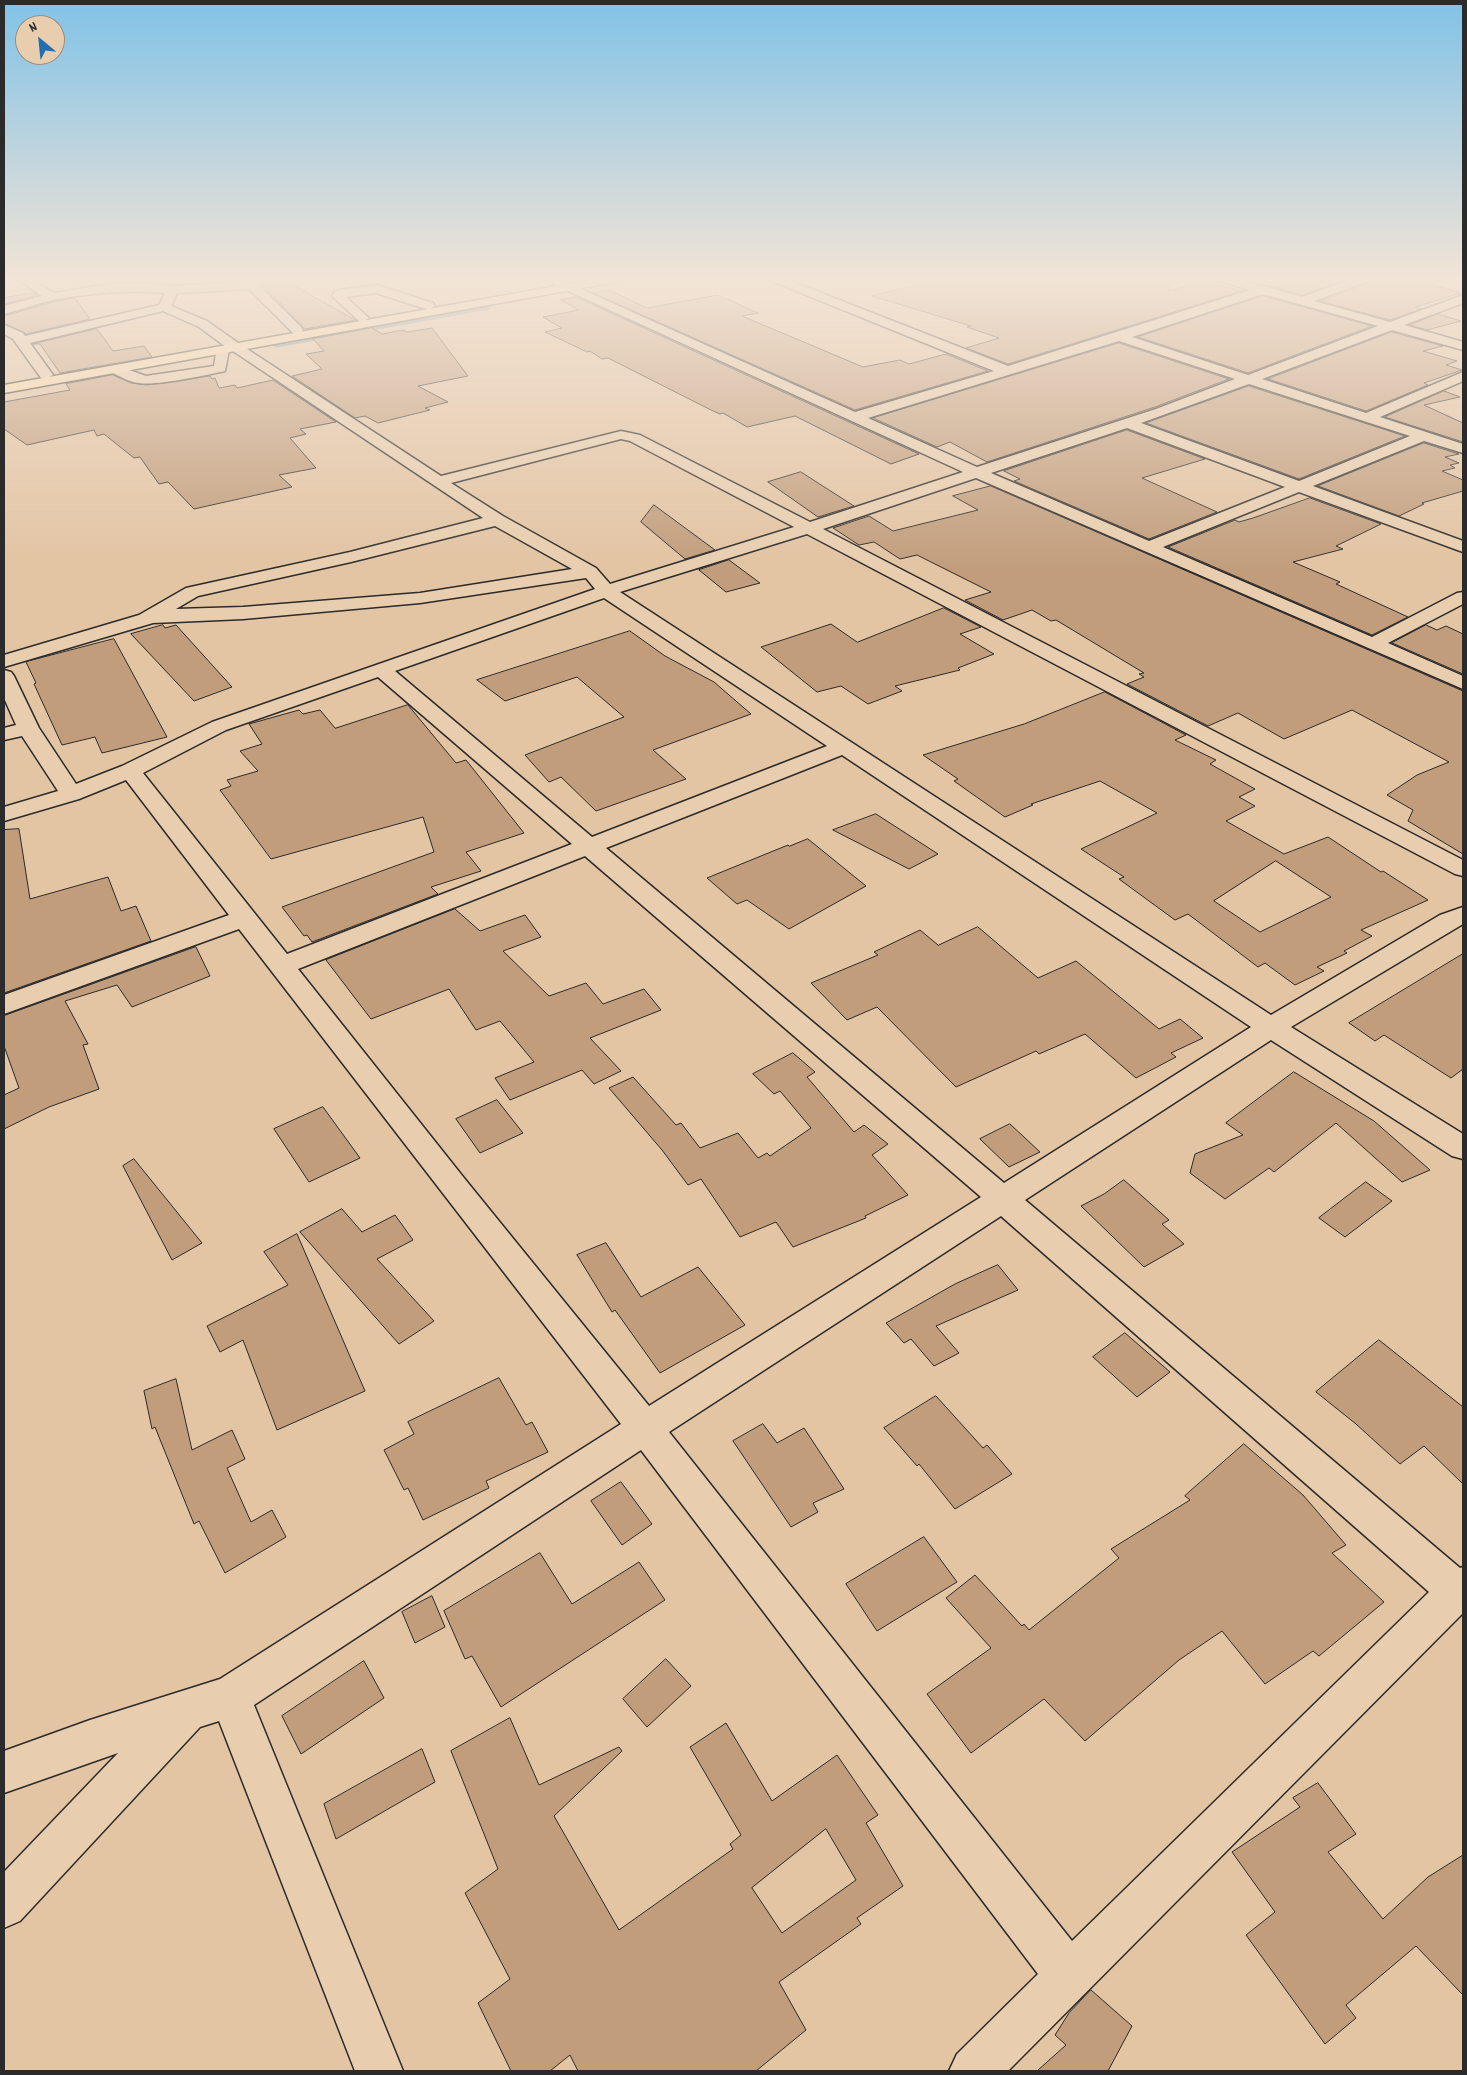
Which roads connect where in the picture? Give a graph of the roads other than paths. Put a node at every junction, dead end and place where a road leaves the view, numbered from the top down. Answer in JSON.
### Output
{"nodes":[{"id":1,"x":46,"y":375,"type":"edge"},
{"id":2,"x":83,"y":375,"type":"edge"},
{"id":3,"x":128,"y":375,"type":"edge"},
{"id":4,"x":180,"y":375,"type":"edge"},
{"id":5,"x":273,"y":375,"type":"edge"},
{"id":6,"x":762,"y":375,"type":"edge"},
{"id":7,"x":994,"y":375,"type":"edge"},
{"id":8,"x":1240,"y":375,"type":"edge"},
{"id":9,"x":1259,"y":375,"type":"edge"},
{"id":10,"x":1463,"y":376,"type":"edge"},
{"id":11,"x":1250,"y":378,"type":"junction"},
{"id":12,"x":4,"y":383,"type":"edge"},
{"id":13,"x":4,"y":389,"type":"edge"},
{"id":14,"x":855,"y":417,"type":"junction"},
{"id":15,"x":1366,"y":418,"type":"junction"},
{"id":16,"x":1127,"y":423,"type":"junction"},
{"id":17,"x":1424,"y":436,"type":"junction"},
{"id":18,"x":1463,"y":449,"type":"edge"},
{"id":19,"x":977,"y":473,"type":"junction"},
{"id":20,"x":439,"y":481,"type":"junction"},
{"id":21,"x":1298,"y":487,"type":"junction"},
{"id":22,"x":498,"y":520,"type":"junction"},
{"id":23,"x":809,"y":528,"type":"junction"},
{"id":24,"x":1149,"y":547,"type":"junction"},
{"id":25,"x":1463,"y":547,"type":"edge"},
{"id":26,"x":590,"y":572,"type":"junction"},
{"id":27,"x":606,"y":591,"type":"junction"},
{"id":28,"x":1462,"y":599,"type":"edge"},
{"id":29,"x":146,"y":619,"type":"junction"},
{"id":30,"x":1372,"y":644,"type":"junction"},
{"id":31,"x":4,"y":661,"type":"edge"},
{"id":32,"x":382,"y":670,"type":"junction"},
{"id":33,"x":4,"y":676,"type":"edge"},
{"id":34,"x":1463,"y":683,"type":"edge"},
{"id":35,"x":28,"y":728,"type":"junction"},
{"id":36,"x":4,"y":734,"type":"edge"},
{"id":37,"x":844,"y":747,"type":"junction"},
{"id":38,"x":130,"y":772,"type":"junction"},
{"id":39,"x":71,"y":794,"type":"junction"},
{"id":40,"x":4,"y":814,"type":"edge"},
{"id":41,"x":588,"y":845,"type":"junction"},
{"id":42,"x":1463,"y":869,"type":"edge"},
{"id":43,"x":1463,"y":915,"type":"edge"},
{"id":44,"x":244,"y":918,"type":"junction"},
{"id":45,"x":281,"y":966,"type":"junction"},
{"id":46,"x":4,"y":1005,"type":"edge"},
{"id":47,"x":1271,"y":1026,"type":"junction"},
{"id":48,"x":1463,"y":1148,"type":"edge"},
{"id":49,"x":1003,"y":1199,"type":"junction"},
{"id":50,"x":645,"y":1428,"type":"junction"},
{"id":51,"x":1460,"y":1589,"type":"edge"},
{"id":52,"x":230,"y":1697,"type":"junction"},
{"id":53,"x":187,"y":1712,"type":"junction"},
{"id":54,"x":7,"y":1772,"type":"edge"},
{"id":55,"x":4,"y":1905,"type":"edge"},
{"id":56,"x":1070,"y":1977,"type":"junction"},
{"id":57,"x":379,"y":2071,"type":"edge"},
{"id":58,"x":974,"y":2071,"type":"edge"}],
"edges":[{"from":1,"to":12,"type":"main road"},
{"from":2,"to":13,"type":"main road"},
{"from":3,"to":4,"type":"street"},
{"from":5,"to":20,"type":"street"},
{"from":6,"to":14,"type":"street"},
{"from":7,"to":14,"type":"street"},
{"from":8,"to":11,"type":"street"},
{"from":9,"to":11,"type":"street"},
{"from":10,"to":15,"type":"street"},
{"from":11,"to":15,"type":"street"},
{"from":11,"to":16,"type":"street"},
{"from":14,"to":19,"type":"street"},
{"from":15,"to":17,"type":"street"},
{"from":16,"to":19,"type":"street"},
{"from":16,"to":21,"type":"street"},
{"from":17,"to":18,"type":"street"},
{"from":17,"to":21,"type":"street"},
{"from":19,"to":23,"type":"street"},
{"from":19,"to":24,"type":"street"},
{"from":20,"to":22,"type":"street"},
{"from":20,"to":23,"type":"street"},
{"from":21,"to":24,"type":"street"},
{"from":21,"to":25,"type":"street"},
{"from":22,"to":26,"type":"street"},
{"from":22,"to":29,"type":"street"},
{"from":23,"to":27,"type":"street"},
{"from":23,"to":42,"type":"street"},
{"from":24,"to":30,"type":"street"},
{"from":26,"to":27,"type":"street"},
{"from":26,"to":29,"type":"street"},
{"from":27,"to":32,"type":"street"},
{"from":27,"to":37,"type":"street"},
{"from":28,"to":30,"type":"street"},
{"from":29,"to":31,"type":"street"},
{"from":30,"to":34,"type":"street"},
{"from":32,"to":38,"type":"street"},
{"from":32,"to":41,"type":"street"},
{"from":33,"to":35,"type":"street"},
{"from":35,"to":36,"type":"street"},
{"from":35,"to":39,"type":"street"},
{"from":37,"to":41,"type":"street"},
{"from":37,"to":47,"type":"street"},
{"from":38,"to":39,"type":"street"},
{"from":38,"to":44,"type":"street"},
{"from":39,"to":40,"type":"street"},
{"from":41,"to":45,"type":"street"},
{"from":41,"to":49,"type":"street"},
{"from":43,"to":47,"type":"street"},
{"from":44,"to":45,"type":"street"},
{"from":44,"to":46,"type":"street"},
{"from":45,"to":50,"type":"street"},
{"from":47,"to":48,"type":"street"},
{"from":47,"to":49,"type":"street"},
{"from":49,"to":50,"type":"street"},
{"from":49,"to":51,"type":"street"},
{"from":50,"to":52,"type":"street"},
{"from":50,"to":56,"type":"street"},
{"from":51,"to":56,"type":"street"},
{"from":52,"to":53,"type":"street"},
{"from":52,"to":57,"type":"street"},
{"from":53,"to":54,"type":"street"},
{"from":53,"to":55,"type":"street"},
{"from":56,"to":58,"type":"street"}]}
